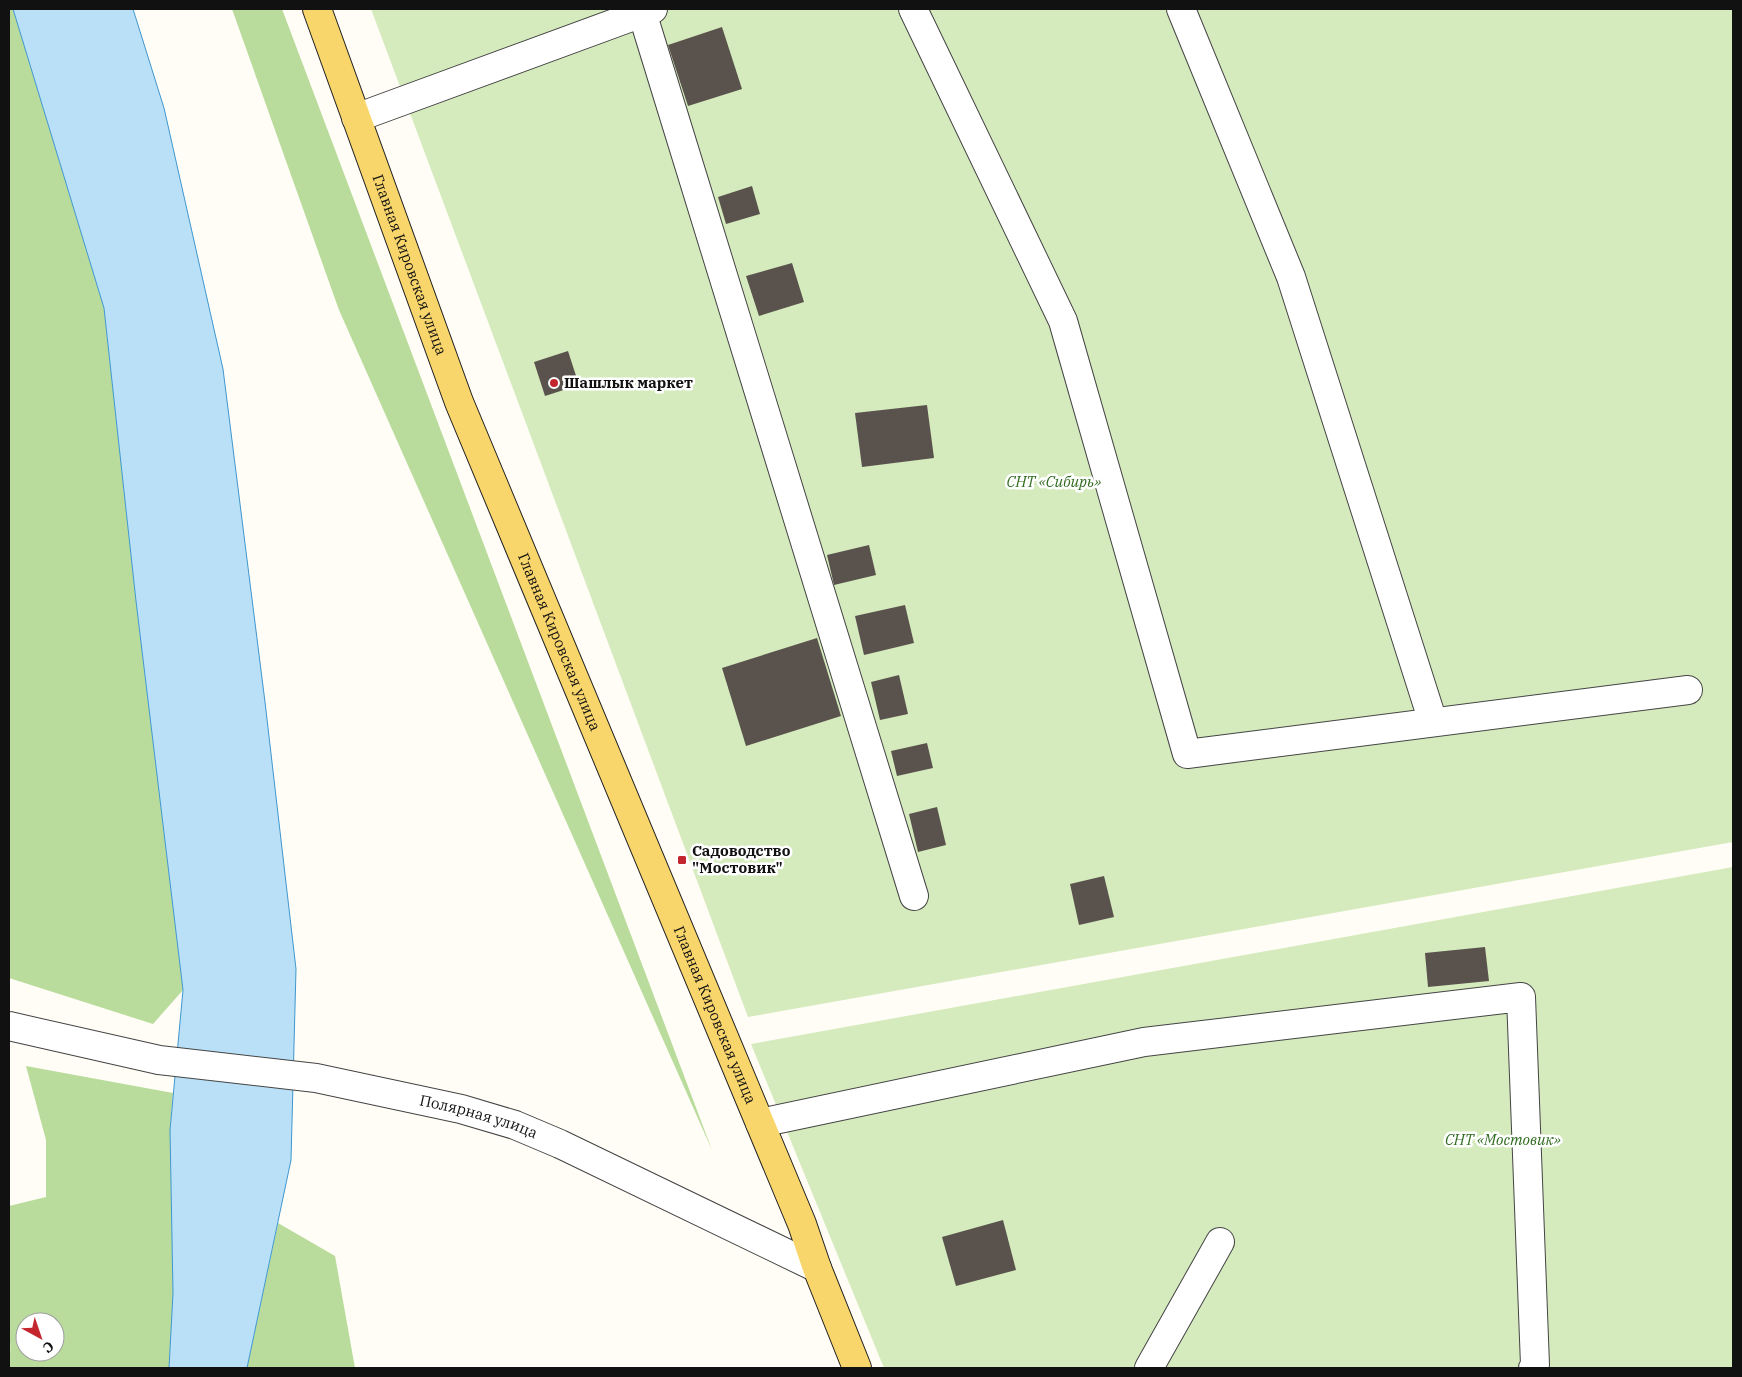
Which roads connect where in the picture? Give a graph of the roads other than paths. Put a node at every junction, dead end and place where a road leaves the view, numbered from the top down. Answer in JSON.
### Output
{"nodes":[{"id":1,"x":317,"y":9,"type":"edge"},
{"id":2,"x":914,"y":9,"type":"edge"},
{"id":3,"x":1181,"y":9,"type":"edge"},
{"id":4,"x":645,"y":10,"type":"edge"},
{"id":5,"x":356,"y":118,"type":"junction"},
{"id":6,"x":1688,"y":690,"type":"dead end"},
{"id":7,"x":1433,"y":722,"type":"junction"},
{"id":8,"x":914,"y":896,"type":"dead end"},
{"id":9,"x":9,"y":1026,"type":"edge"},
{"id":10,"x":760,"y":1123,"type":"junction"},
{"id":11,"x":1220,"y":1242,"type":"dead end"},
{"id":12,"x":817,"y":1268,"type":"junction"},
{"id":13,"x":857,"y":1368,"type":"edge"},
{"id":14,"x":1149,"y":1368,"type":"edge"},
{"id":15,"x":1533,"y":1368,"type":"edge"}],
"edges":[{"from":1,"to":5,"type":"main road","name":"Главная Кировская улица"},
{"from":2,"to":7,"type":"street"},
{"from":3,"to":7,"type":"street"},
{"from":4,"to":5,"type":"street"},
{"from":4,"to":8,"type":"street"},
{"from":5,"to":10,"type":"main road","name":"Главная Кировская улица"},
{"from":6,"to":7,"type":"street"},
{"from":9,"to":12,"type":"street","name":"Полярная улица"},
{"from":10,"to":12,"type":"main road","name":"Главная Кировская улица"},
{"from":10,"to":15,"type":"street"},
{"from":11,"to":14,"type":"street"},
{"from":12,"to":13,"type":"main road"}]}
